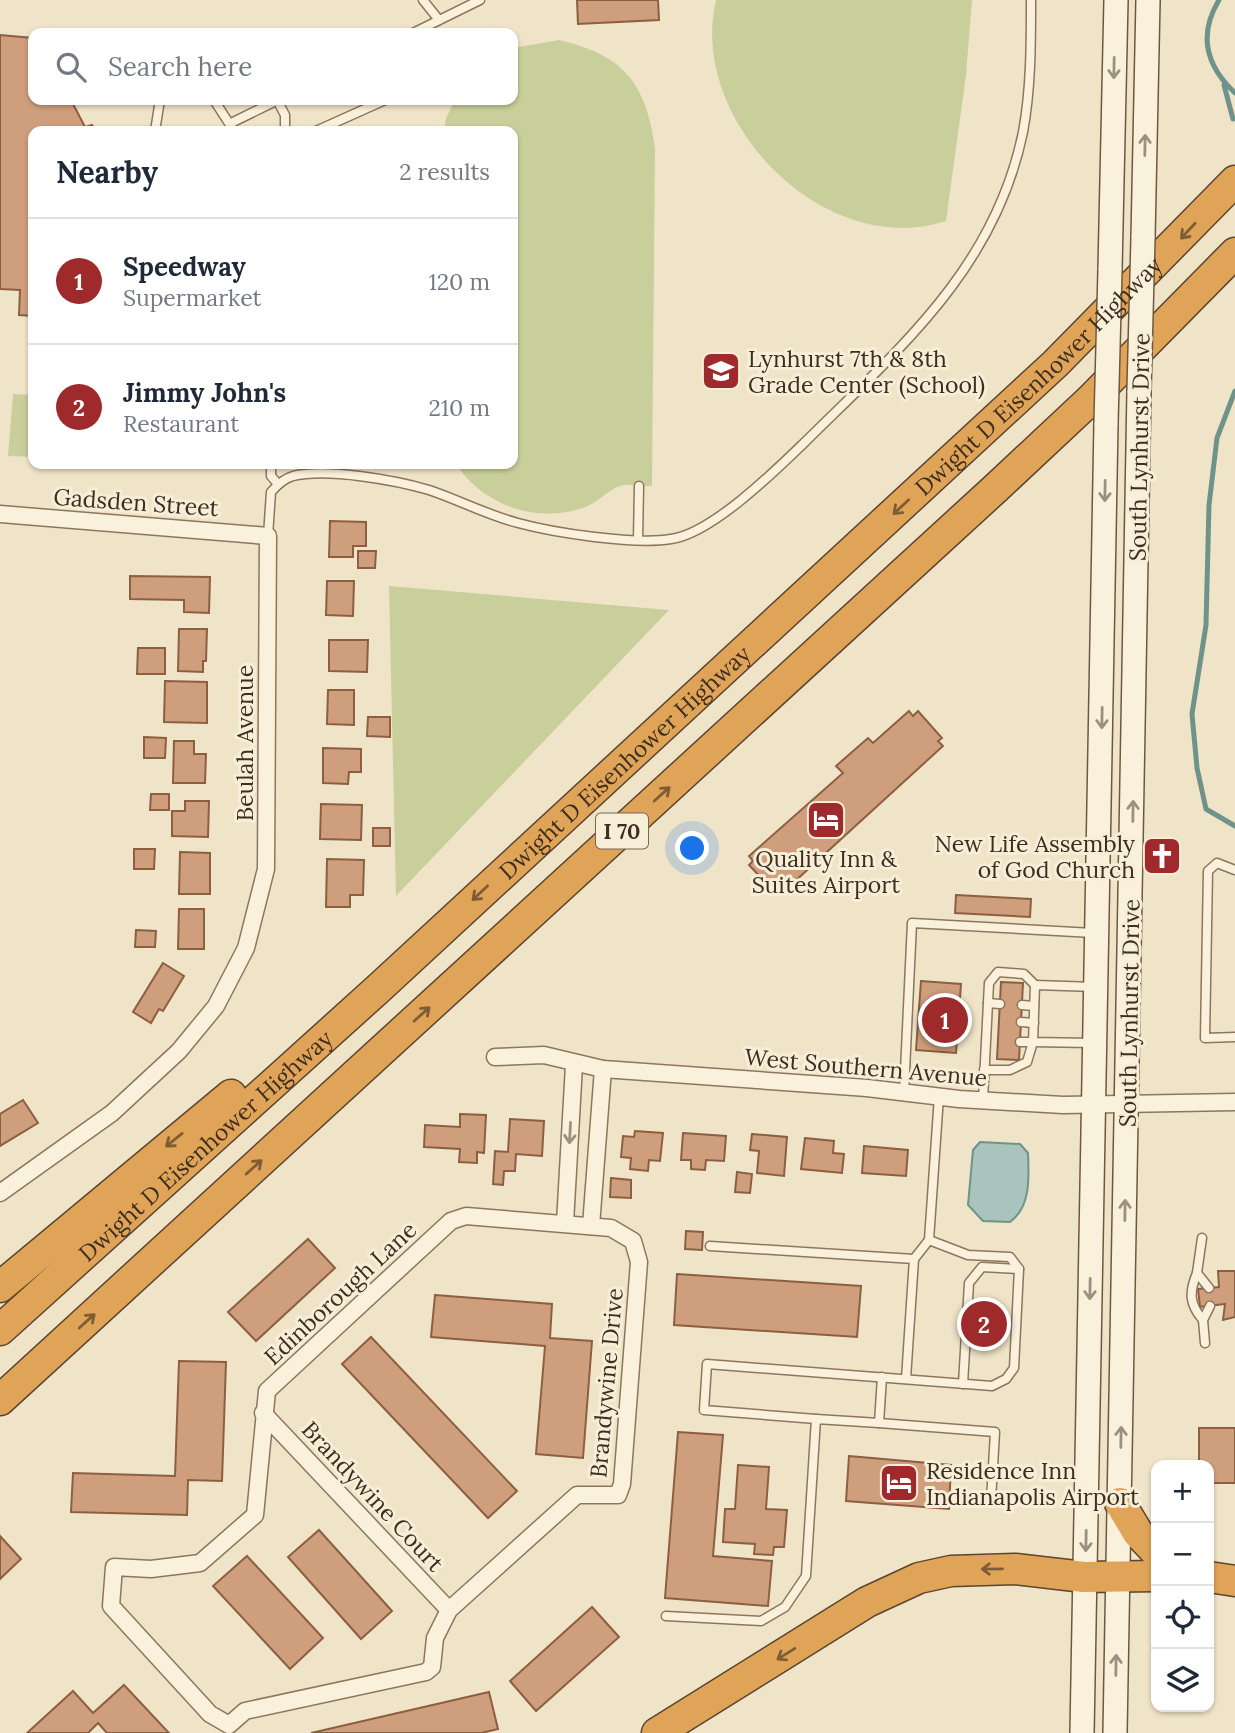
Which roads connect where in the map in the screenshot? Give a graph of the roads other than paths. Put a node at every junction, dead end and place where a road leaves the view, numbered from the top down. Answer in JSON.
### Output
{"nodes":[{"id":1,"x":423,"y":0,"type":"edge"},
{"id":2,"x":480,"y":0,"type":"edge"},
{"id":3,"x":1031,"y":0,"type":"edge"},
{"id":4,"x":1116,"y":0,"type":"edge"},
{"id":5,"x":1148,"y":0,"type":"edge"},
{"id":6,"x":439,"y":20,"type":"junction"},
{"id":7,"x":423,"y":28,"type":"edge"},
{"id":8,"x":159,"y":105,"type":"edge"},
{"id":9,"x":218,"y":105,"type":"edge"},
{"id":10,"x":270,"y":105,"type":"edge"},
{"id":11,"x":280,"y":105,"type":"edge"},
{"id":12,"x":373,"y":105,"type":"edge"},
{"id":13,"x":156,"y":126,"type":"edge"},
{"id":14,"x":232,"y":126,"type":"edge"},
{"id":15,"x":235,"y":126,"type":"edge"},
{"id":16,"x":285,"y":126,"type":"edge"},
{"id":17,"x":327,"y":126,"type":"edge"},
{"id":18,"x":1235,"y":181,"type":"edge"},
{"id":19,"x":1235,"y":253,"type":"edge"},
{"id":20,"x":271,"y":469,"type":"edge"},
{"id":21,"x":278,"y":484,"type":"junction"},
{"id":22,"x":639,"y":486,"type":"dead end"},
{"id":23,"x":0,"y":514,"type":"edge"},
{"id":24,"x":268,"y":536,"type":"junction"},
{"id":25,"x":638,"y":540,"type":"junction"},
{"id":26,"x":1235,"y":870,"type":"edge"},
{"id":27,"x":1098,"y":933,"type":"junction"},
{"id":28,"x":1035,"y":985,"type":"junction"},
{"id":29,"x":1097,"y":987,"type":"junction"},
{"id":30,"x":377,"y":989,"type":"junction"},
{"id":31,"x":988,"y":1003,"type":"junction"},
{"id":32,"x":1000,"y":1004,"type":"dead end"},
{"id":33,"x":1022,"y":1005,"type":"dead end"},
{"id":34,"x":1034,"y":1006,"type":"junction"},
{"id":35,"x":987,"y":1021,"type":"junction"},
{"id":36,"x":999,"y":1022,"type":"dead end"},
{"id":37,"x":1021,"y":1022,"type":"dead end"},
{"id":38,"x":1034,"y":1023,"type":"junction"},
{"id":39,"x":1235,"y":1037,"type":"edge"},
{"id":40,"x":986,"y":1041,"type":"junction"},
{"id":41,"x":998,"y":1041,"type":"dead end"},
{"id":42,"x":1020,"y":1042,"type":"dead end"},
{"id":43,"x":1033,"y":1042,"type":"junction"},
{"id":44,"x":1095,"y":1043,"type":"junction"},
{"id":45,"x":495,"y":1057,"type":"dead end"},
{"id":46,"x":574,"y":1065,"type":"junction"},
{"id":47,"x":603,"y":1069,"type":"junction"},
{"id":48,"x":984,"y":1070,"type":"junction"},
{"id":49,"x":904,"y":1092,"type":"junction"},
{"id":50,"x":939,"y":1097,"type":"junction"},
{"id":51,"x":983,"y":1100,"type":"junction"},
{"id":52,"x":1235,"y":1102,"type":"edge"},
{"id":53,"x":1094,"y":1104,"type":"junction"},
{"id":54,"x":1126,"y":1104,"type":"junction"},
{"id":55,"x":0,"y":1193,"type":"edge"},
{"id":56,"x":565,"y":1223,"type":"junction"},
{"id":57,"x":591,"y":1226,"type":"junction"},
{"id":58,"x":1202,"y":1238,"type":"dead end"},
{"id":59,"x":929,"y":1240,"type":"junction"},
{"id":60,"x":710,"y":1246,"type":"dead end"},
{"id":61,"x":914,"y":1259,"type":"junction"},
{"id":62,"x":1019,"y":1269,"type":"junction"},
{"id":63,"x":1197,"y":1273,"type":"junction"},
{"id":64,"x":0,"y":1287,"type":"edge"},
{"id":65,"x":1209,"y":1288,"type":"dead end"},
{"id":66,"x":1210,"y":1306,"type":"dead end"},
{"id":67,"x":1203,"y":1321,"type":"junction"},
{"id":68,"x":0,"y":1330,"type":"edge"},
{"id":69,"x":1205,"y":1343,"type":"dead end"},
{"id":70,"x":46,"y":1358,"type":"junction"},
{"id":71,"x":882,"y":1377,"type":"junction"},
{"id":72,"x":906,"y":1379,"type":"junction"},
{"id":73,"x":963,"y":1384,"type":"junction"},
{"id":74,"x":0,"y":1400,"type":"edge"},
{"id":75,"x":263,"y":1413,"type":"junction"},
{"id":76,"x":0,"y":1415,"type":"edge"},
{"id":77,"x":816,"y":1419,"type":"junction"},
{"id":78,"x":879,"y":1423,"type":"junction"},
{"id":79,"x":991,"y":1501,"type":"dead end"},
{"id":80,"x":1120,"y":1503,"type":"junction"},
{"id":81,"x":1151,"y":1547,"type":"edge"},
{"id":82,"x":114,"y":1567,"type":"joint"},
{"id":83,"x":1151,"y":1576,"type":"edge"},
{"id":84,"x":1084,"y":1577,"type":"junction"},
{"id":85,"x":1214,"y":1578,"type":"edge"},
{"id":86,"x":1117,"y":1579,"type":"junction"},
{"id":87,"x":1235,"y":1581,"type":"edge"},
{"id":88,"x":450,"y":1611,"type":"junction"},
{"id":89,"x":666,"y":1616,"type":"dead end"},
{"id":90,"x":657,"y":1733,"type":"edge"},
{"id":91,"x":1082,"y":1733,"type":"edge"},
{"id":92,"x":1115,"y":1733,"type":"edge"}],
"edges":[{"from":1,"to":6,"type":"lane"},
{"from":2,"to":6,"type":"lane"},
{"from":3,"to":25,"type":"lane"},
{"from":4,"to":27,"type":"main road","name":"South Lynhurst Drive","one_way":true,"bridge":true},
{"from":54,"to":5,"type":"main road","name":"South Lynhurst Drive","one_way":true,"bridge":true},
{"from":6,"to":7,"type":"lane"},
{"from":8,"to":13,"type":"lane"},
{"from":9,"to":14,"type":"lane"},
{"from":10,"to":15,"type":"lane"},
{"from":11,"to":16,"type":"lane"},
{"from":12,"to":17,"type":"lane"},
{"from":18,"to":30,"type":"highway","name":"Dwight D Eisenhower Highway","number":"I 70","one_way":true},
{"from":70,"to":19,"type":"highway","number":"I 70","one_way":true},
{"from":20,"to":21,"type":"lane"},
{"from":21,"to":24,"type":"lane"},
{"from":21,"to":25,"type":"lane"},
{"from":22,"to":25,"type":"lane"},
{"from":23,"to":24,"type":"street","name":"Gadsden Street"},
{"from":24,"to":55,"type":"street","name":"Beulah Avenue"},
{"from":26,"to":39,"type":"lane"},
{"from":27,"to":29,"type":"main road","name":"South Lynhurst Drive"},
{"from":27,"to":49,"type":"lane"},
{"from":28,"to":29,"type":"lane"},
{"from":28,"to":31,"type":"lane"},
{"from":28,"to":34,"type":"lane"},
{"from":29,"to":44,"type":"main road","name":"South Lynhurst Drive"},
{"from":30,"to":64,"type":"highway","one_way":true},
{"from":30,"to":68,"type":"highway","name":"Dwight D Eisenhower Highway","number":"I 70"},
{"from":31,"to":32,"type":"lane"},
{"from":31,"to":35,"type":"lane"},
{"from":33,"to":34,"type":"lane"},
{"from":34,"to":38,"type":"lane"},
{"from":35,"to":36,"type":"lane"},
{"from":35,"to":40,"type":"lane"},
{"from":37,"to":38,"type":"lane"},
{"from":38,"to":43,"type":"lane"},
{"from":40,"to":41,"type":"lane"},
{"from":40,"to":48,"type":"lane"},
{"from":42,"to":43,"type":"lane"},
{"from":43,"to":44,"type":"lane"},
{"from":43,"to":48,"type":"lane"},
{"from":44,"to":53,"type":"main road","name":"South Lynhurst Drive"},
{"from":45,"to":46,"type":"street","name":"West Southern Avenue"},
{"from":46,"to":47,"type":"street","name":"West Southern Avenue"},
{"from":46,"to":56,"type":"street","one_way":true},
{"from":47,"to":49,"type":"street","name":"West Southern Avenue"},
{"from":47,"to":57,"type":"street"},
{"from":48,"to":51,"type":"lane"},
{"from":49,"to":50,"type":"street","name":"West Southern Avenue"},
{"from":50,"to":51,"type":"street","name":"West Southern Avenue"},
{"from":50,"to":59,"type":"lane"},
{"from":51,"to":53,"type":"street","name":"West Southern Avenue"},
{"from":52,"to":54,"type":"street","name":"West Southern Avenue"},
{"from":53,"to":54,"type":"street","name":"West Southern Avenue"},
{"from":53,"to":84,"type":"main road","name":"South Lynhurst Drive","one_way":true},
{"from":80,"to":54,"type":"main road","name":"South Lynhurst Drive","one_way":true},
{"from":56,"to":57,"type":"street","name":"Brandywine Drive"},
{"from":56,"to":75,"type":"street","name":"Edinborough Lane"},
{"from":57,"to":88,"type":"street","name":"Brandywine Drive"},
{"from":58,"to":63,"type":"lane"},
{"from":59,"to":61,"type":"lane"},
{"from":59,"to":62,"type":"lane"},
{"from":60,"to":61,"type":"lane"},
{"from":61,"to":72,"type":"lane"},
{"from":62,"to":73,"type":"lane"},
{"from":62,"to":73,"type":"lane"},
{"from":63,"to":65,"type":"lane"},
{"from":63,"to":67,"type":"lane"},
{"from":66,"to":67,"type":"lane"},
{"from":67,"to":69,"type":"lane"},
{"from":70,"to":74,"type":"highway","number":"I 70"},
{"from":70,"to":76,"type":"highway"},
{"from":71,"to":72,"type":"lane"},
{"from":71,"to":77,"type":"lane"},
{"from":71,"to":78,"type":"lane"},
{"from":72,"to":73,"type":"lane"},
{"from":75,"to":82,"type":"street","name":"Edinborough Lane"},
{"from":75,"to":88,"type":"street","name":"Brandywine Court"},
{"from":77,"to":78,"type":"lane"},
{"from":77,"to":89,"type":"lane"},
{"from":78,"to":79,"type":"lane"},
{"from":80,"to":81,"type":"highway"},
{"from":80,"to":86,"type":"main road","name":"South Lynhurst Drive"},
{"from":82,"to":88,"type":"street","name":"Brandywine Drive"},
{"from":83,"to":86,"type":"highway"},
{"from":84,"to":86,"type":"highway"},
{"from":84,"to":90,"type":"highway","one_way":true},
{"from":84,"to":91,"type":"main road","name":"South Lynhurst Drive"},
{"from":85,"to":87,"type":"highway"},
{"from":92,"to":86,"type":"main road","name":"South Lynhurst Drive","one_way":true}]}
